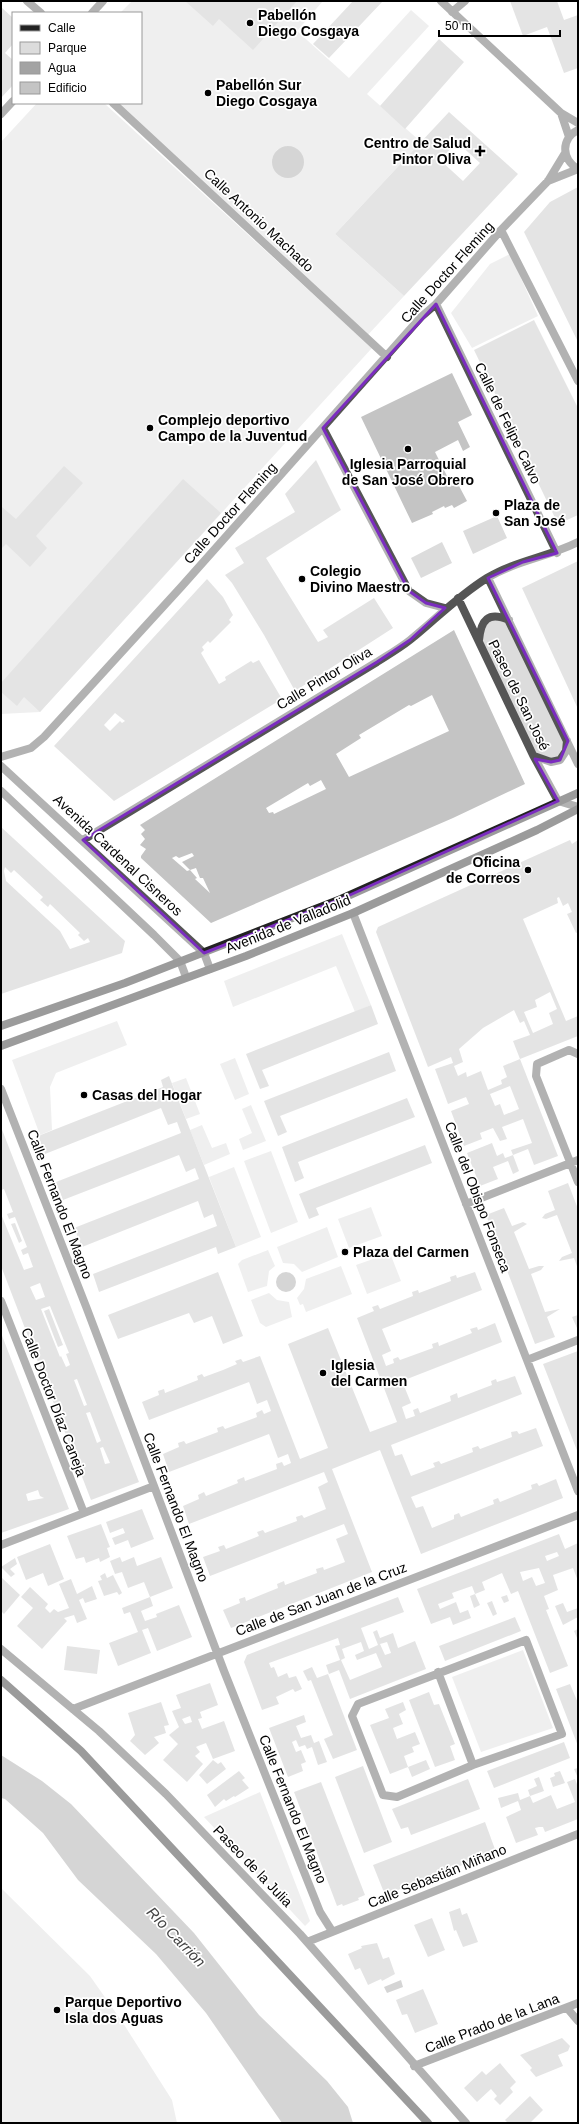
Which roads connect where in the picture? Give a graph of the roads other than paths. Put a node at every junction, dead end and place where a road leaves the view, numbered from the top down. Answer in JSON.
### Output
{"nodes":[{"id":1,"x":28,"y":1,"type":"edge"},
{"id":2,"x":103,"y":1,"type":"edge"},
{"id":3,"x":441,"y":1,"type":"edge"},
{"id":4,"x":464,"y":1,"type":"edge"},
{"id":5,"x":40,"y":12,"type":"edge"},
{"id":6,"x":93,"y":12,"type":"edge"},
{"id":7,"x":452,"y":12,"type":"junction"},
{"id":8,"x":12,"y":102,"type":"edge"},
{"id":9,"x":113,"y":104,"type":"edge"},
{"id":10,"x":561,"y":113,"type":"junction"},
{"id":11,"x":1,"y":114,"type":"edge"},
{"id":12,"x":578,"y":124,"type":"edge"},
{"id":13,"x":578,"y":130,"type":"edge"},
{"id":14,"x":569,"y":137,"type":"junction"},
{"id":15,"x":565,"y":153,"type":"junction"},
{"id":16,"x":578,"y":169,"type":"edge"},
{"id":17,"x":548,"y":181,"type":"junction"},
{"id":18,"x":501,"y":230,"type":"junction"},
{"id":19,"x":436,"y":304,"type":"junction"},
{"id":20,"x":387,"y":357,"type":"junction"},
{"id":21,"x":578,"y":381,"type":"edge"},
{"id":22,"x":323,"y":428,"type":"junction"},
{"id":23,"x":578,"y":542,"type":"edge"},
{"id":24,"x":557,"y":553,"type":"junction"},
{"id":25,"x":488,"y":578,"type":"junction"},
{"id":26,"x":458,"y":598,"type":"junction"},
{"id":27,"x":445,"y":608,"type":"junction"},
{"id":28,"x":509,"y":620,"type":"junction"},
{"id":29,"x":478,"y":641,"type":"junction"},
{"id":30,"x":568,"y":741,"type":"junction"},
{"id":31,"x":533,"y":755,"type":"junction"},
{"id":32,"x":1,"y":757,"type":"edge"},
{"id":33,"x":578,"y":764,"type":"edge"},
{"id":34,"x":1,"y":766,"type":"edge"},
{"id":35,"x":1,"y":791,"type":"edge"},
{"id":36,"x":578,"y":793,"type":"edge"},
{"id":37,"x":558,"y":801,"type":"junction"},
{"id":38,"x":578,"y":808,"type":"edge"},
{"id":39,"x":82,"y":840,"type":"junction"},
{"id":40,"x":353,"y":913,"type":"junction"},
{"id":41,"x":204,"y":953,"type":"junction"},
{"id":42,"x":180,"y":961,"type":"junction"},
{"id":43,"x":210,"y":969,"type":"junction"},
{"id":44,"x":186,"y":978,"type":"junction"},
{"id":45,"x":1,"y":1026,"type":"edge"},
{"id":46,"x":1,"y":1046,"type":"edge"},
{"id":47,"x":578,"y":1054,"type":"edge"},
{"id":48,"x":1,"y":1089,"type":"edge"},
{"id":49,"x":574,"y":1162,"type":"edge"},
{"id":50,"x":578,"y":1182,"type":"edge"},
{"id":51,"x":466,"y":1204,"type":"junction"},
{"id":52,"x":1,"y":1301,"type":"edge"},
{"id":53,"x":578,"y":1340,"type":"edge"},
{"id":54,"x":527,"y":1360,"type":"junction"},
{"id":55,"x":154,"y":1486,"type":"junction"},
{"id":56,"x":578,"y":1491,"type":"edge"},
{"id":57,"x":84,"y":1513,"type":"junction"},
{"id":58,"x":578,"y":1515,"type":"edge"},
{"id":59,"x":1,"y":1544,"type":"edge"},
{"id":60,"x":1,"y":1649,"type":"edge"},
{"id":61,"x":217,"y":1653,"type":"junction"},
{"id":62,"x":438,"y":1672,"type":"junction"},
{"id":63,"x":1,"y":1680,"type":"edge"},
{"id":64,"x":73,"y":1709,"type":"junction"},
{"id":65,"x":473,"y":1765,"type":"junction"},
{"id":66,"x":578,"y":1834,"type":"edge"},
{"id":67,"x":332,"y":1931,"type":"junction"},
{"id":68,"x":307,"y":1942,"type":"junction"},
{"id":69,"x":578,"y":2003,"type":"edge"},
{"id":70,"x":567,"y":2008,"type":"junction"},
{"id":71,"x":578,"y":2021,"type":"edge"},
{"id":72,"x":414,"y":2066,"type":"junction"},
{"id":73,"x":428,"y":2123,"type":"edge"},
{"id":74,"x":466,"y":2123,"type":"edge"}],
"edges":[{"from":1,"to":5,"type":"street"},
{"from":2,"to":6,"type":"street"},
{"from":3,"to":7,"type":"street"},
{"from":4,"to":7,"type":"street"},
{"from":7,"to":10,"type":"street"},
{"from":8,"to":11,"type":"street"},
{"from":9,"to":20,"type":"street","name":"Calle Antonio Machado"},
{"from":10,"to":12,"type":"street"},
{"from":10,"to":14,"type":"street"},
{"from":13,"to":14,"type":"street"},
{"from":14,"to":15,"type":"street","name":"Calle Doctor Fleming"},
{"from":15,"to":16,"type":"street"},
{"from":15,"to":17,"type":"street","name":"Calle Doctor Fleming"},
{"from":16,"to":17,"type":"street","name":"Calle Doctor Fleming"},
{"from":17,"to":18,"type":"street","name":"Calle Doctor Fleming"},
{"from":18,"to":19,"type":"street","name":"Calle Doctor Fleming"},
{"from":18,"to":21,"type":"street"},
{"from":19,"to":20,"type":"street","name":"Calle Doctor Fleming"},
{"from":19,"to":24,"type":"street","name":"Calle de Felipe Calvo"},
{"from":20,"to":22,"type":"street","name":"Calle Doctor Fleming"},
{"from":22,"to":27,"type":"street"},
{"from":22,"to":32,"type":"street","name":"Calle Doctor Fleming"},
{"from":23,"to":24,"type":"street","name":"Calle Pintor Oliva"},
{"from":24,"to":25,"type":"street","name":"Calle Pintor Oliva"},
{"from":25,"to":26,"type":"street","name":"Calle Pintor Oliva"},
{"from":25,"to":28,"type":"street","name":"Paseo de San José"},
{"from":26,"to":27,"type":"street","name":"Calle Pintor Oliva"},
{"from":26,"to":29,"type":"street","name":"Paseo de San José"},
{"from":27,"to":39,"type":"street","name":"Calle Pintor Oliva"},
{"from":28,"to":29,"type":"street"},
{"from":28,"to":30,"type":"street","name":"Paseo de San José"},
{"from":29,"to":31,"type":"street","name":"Paseo de San José"},
{"from":30,"to":31,"type":"street"},
{"from":30,"to":33,"type":"street","name":"Paseo de San José"},
{"from":31,"to":37,"type":"street","name":"Paseo de San José"},
{"from":34,"to":39,"type":"street","name":"Avenida Cardenal Cisneros"},
{"from":35,"to":42,"type":"street"},
{"from":36,"to":37,"type":"main road","name":"Avenida de Valladolid"},
{"from":37,"to":38,"type":"street"},
{"from":37,"to":41,"type":"main road","name":"Avenida de Valladolid"},
{"from":38,"to":40,"type":"main road","name":"Avenida de Valladolid"},
{"from":39,"to":41,"type":"street","name":"Avenida Cardenal Cisneros"},
{"from":40,"to":43,"type":"main road","name":"Avenida de Valladolid"},
{"from":40,"to":51,"type":"street","name":"Calle del Obispo Fonseca"},
{"from":41,"to":42,"type":"main road","name":"Avenida de Valladolid"},
{"from":41,"to":43,"type":"street","name":"Avenida Cardenal Cisneros"},
{"from":42,"to":44,"type":"street"},
{"from":42,"to":45,"type":"main road","name":"Avenida de Valladolid"},
{"from":43,"to":44,"type":"main road","name":"Avenida de Valladolid"},
{"from":44,"to":46,"type":"main road","name":"Avenida de Valladolid"},
{"from":47,"to":49,"type":"street"},
{"from":48,"to":55,"type":"street","name":"Calle Fernando El Magno"},
{"from":49,"to":50,"type":"street"},
{"from":49,"to":51,"type":"street"},
{"from":51,"to":54,"type":"street","name":"Calle del Obispo Fonseca"},
{"from":52,"to":57,"type":"street","name":"Calle Doctor Díaz Caneja"},
{"from":53,"to":54,"type":"street"},
{"from":54,"to":56,"type":"street","name":"Calle del Obispo Fonseca"},
{"from":55,"to":57,"type":"street"},
{"from":55,"to":61,"type":"street","name":"Calle Fernando El Magno"},
{"from":57,"to":59,"type":"street"},
{"from":58,"to":61,"type":"street","name":"Calle de San Juan de la Cruz"},
{"from":60,"to":64,"type":"street","name":"Paseo de la Julia"},
{"from":61,"to":64,"type":"street","name":"Calle de San Juan de la Cruz"},
{"from":61,"to":67,"type":"street","name":"Calle Fernando El Magno"},
{"from":62,"to":65,"type":"street"},
{"from":62,"to":65,"type":"street"},
{"from":62,"to":65,"type":"street"},
{"from":63,"to":73,"type":"main road"},
{"from":64,"to":68,"type":"street","name":"Paseo de la Julia"},
{"from":66,"to":67,"type":"street","name":"Calle Sebastián Miñano"},
{"from":67,"to":68,"type":"street","name":"Calle Sebastián Miñano"},
{"from":68,"to":72,"type":"street","name":"Paseo de la Julia"},
{"from":69,"to":70,"type":"street","name":"Calle Prado de la Lana"},
{"from":70,"to":71,"type":"street"},
{"from":70,"to":72,"type":"street","name":"Calle Prado de la Lana"},
{"from":72,"to":74,"type":"street","name":"Paseo de la Julia"}]}
